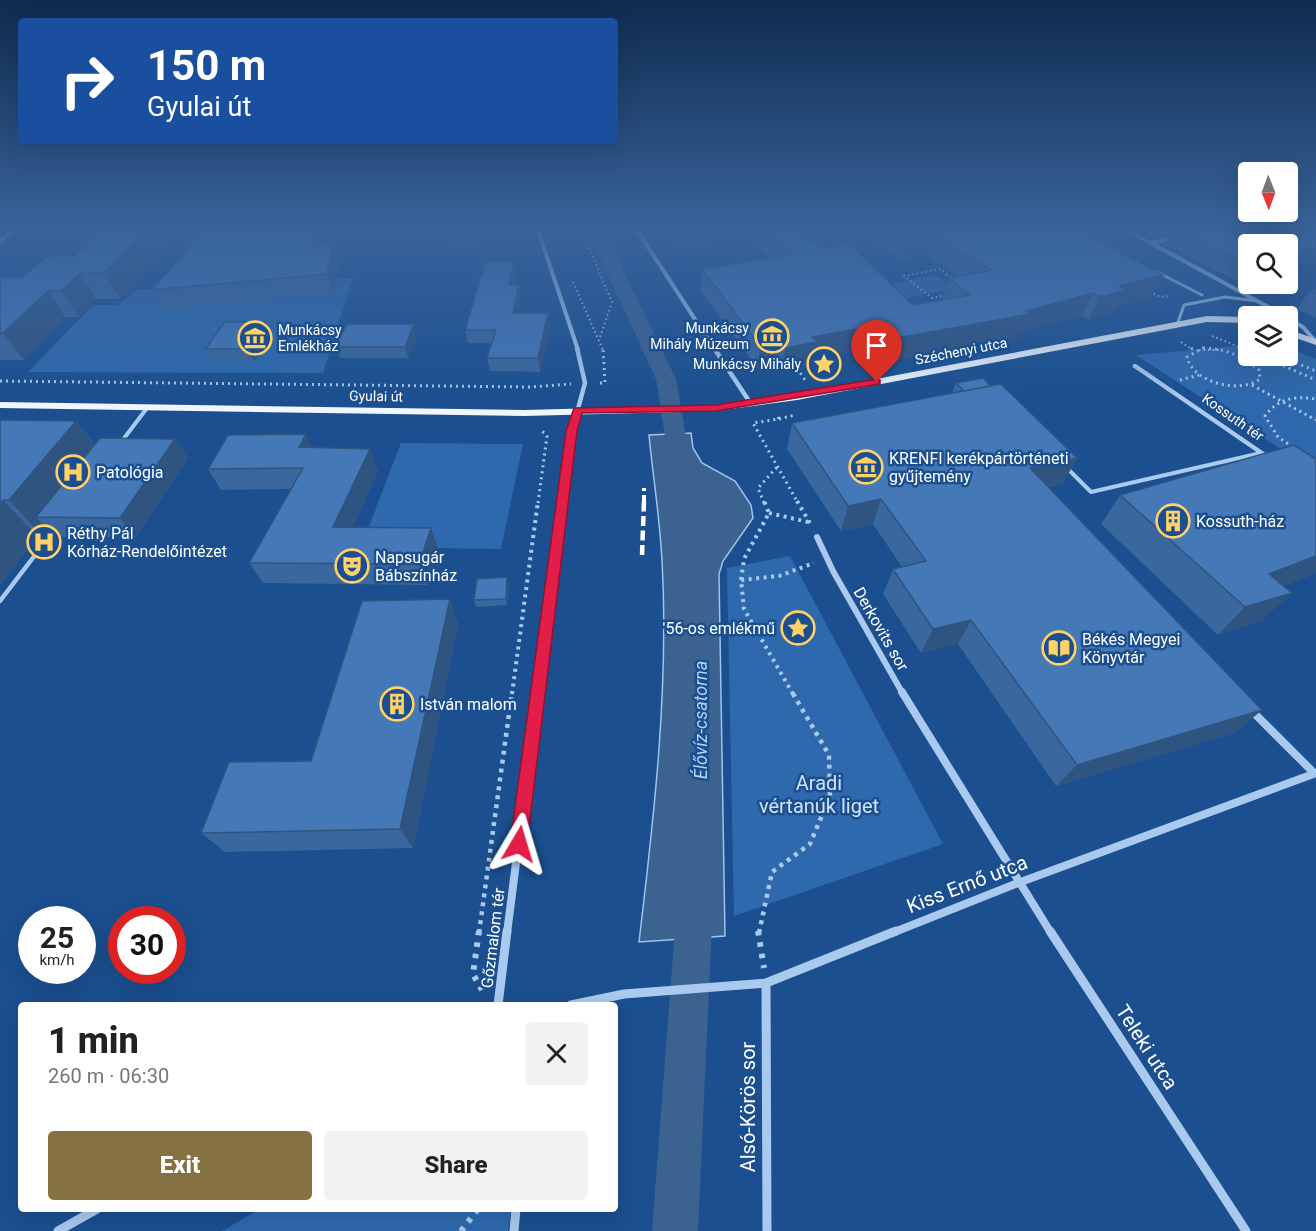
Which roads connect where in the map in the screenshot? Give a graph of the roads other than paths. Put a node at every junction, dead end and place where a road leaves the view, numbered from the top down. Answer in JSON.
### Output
{"nodes":[{"id":1,"x":556,"y":284,"type":"edge"},
{"id":2,"x":673,"y":284,"type":"edge"},
{"id":3,"x":1181,"y":284,"type":"edge"},
{"id":4,"x":1227,"y":284,"type":"edge"},
{"id":5,"x":1202,"y":295,"type":"dead end"},
{"id":6,"x":1257,"y":301,"type":"junction"},
{"id":7,"x":1266,"y":306,"type":"edge"},
{"id":8,"x":1238,"y":320,"type":"edge"},
{"id":9,"x":1298,"y":324,"type":"edge"},
{"id":10,"x":1177,"y":325,"type":"junction"},
{"id":11,"x":1298,"y":336,"type":"edge"},
{"id":12,"x":1316,"y":342,"type":"edge"},
{"id":13,"x":1135,"y":366,"type":"dead end"},
{"id":14,"x":751,"y":404,"type":"junction"},
{"id":15,"x":0,"y":405,"type":"edge"},
{"id":16,"x":147,"y":408,"type":"junction"},
{"id":17,"x":578,"y":410,"type":"junction"},
{"id":18,"x":118,"y":447,"type":"edge"},
{"id":19,"x":1261,"y":453,"type":"junction"},
{"id":20,"x":1270,"y":459,"type":"edge"},
{"id":21,"x":1059,"y":460,"type":"edge"},
{"id":22,"x":62,"y":519,"type":"edge"},
{"id":23,"x":817,"y":537,"type":"road end"},
{"id":24,"x":0,"y":601,"type":"edge"},
{"id":25,"x":1248,"y":708,"type":"edge"},
{"id":26,"x":1315,"y":773,"type":"edge"},
{"id":27,"x":1018,"y":883,"type":"junction"},
{"id":28,"x":766,"y":983,"type":"junction"},
{"id":29,"x":498,"y":1002,"type":"edge"},
{"id":30,"x":585,"y":1002,"type":"edge"},
{"id":31,"x":93,"y":1212,"type":"edge"},
{"id":32,"x":516,"y":1212,"type":"edge"},
{"id":33,"x":58,"y":1231,"type":"edge"},
{"id":34,"x":514,"y":1231,"type":"edge"},
{"id":35,"x":767,"y":1231,"type":"edge"},
{"id":36,"x":1246,"y":1231,"type":"edge"}],
"edges":[{"from":1,"to":17,"type":"street","name":"Gőzmalom tér"},
{"from":2,"to":14,"type":"street"},
{"from":3,"to":5,"type":"street"},
{"from":4,"to":6,"type":"street"},
{"from":6,"to":7,"type":"street"},
{"from":6,"to":10,"type":"lane"},
{"from":8,"to":10,"type":"main road"},
{"from":9,"to":12,"type":"street"},
{"from":10,"to":14,"type":"main road","name":"Széchenyi utca"},
{"from":11,"to":12,"type":"main road"},
{"from":13,"to":19,"type":"street","name":"Kossuth tér"},
{"from":14,"to":17,"type":"main road","name":"Gyulai út"},
{"from":15,"to":16,"type":"main road","name":"Gyulai út"},
{"from":16,"to":17,"type":"main road","name":"Gyulai út"},
{"from":16,"to":18,"type":"lane"},
{"from":17,"to":29,"type":"street","name":"Gőzmalom tér"},
{"from":19,"to":20,"type":"street","name":"Kossuth tér"},
{"from":19,"to":21,"type":"lane"},
{"from":22,"to":24,"type":"lane"},
{"from":23,"to":27,"type":"street","name":"Derkovits sor"},
{"from":25,"to":26,"type":"street"},
{"from":26,"to":27,"type":"street","name":"Kiss Ernő utca"},
{"from":27,"to":28,"type":"street","name":"Kiss Ernő utca"},
{"from":27,"to":36,"type":"street","name":"Teleki utca"},
{"from":28,"to":30,"type":"street","name":"Kiss Ernő utca"},
{"from":28,"to":35,"type":"street","name":"Alsó-Körös sor"},
{"from":31,"to":33,"type":"street"},
{"from":32,"to":34,"type":"street"}]}
